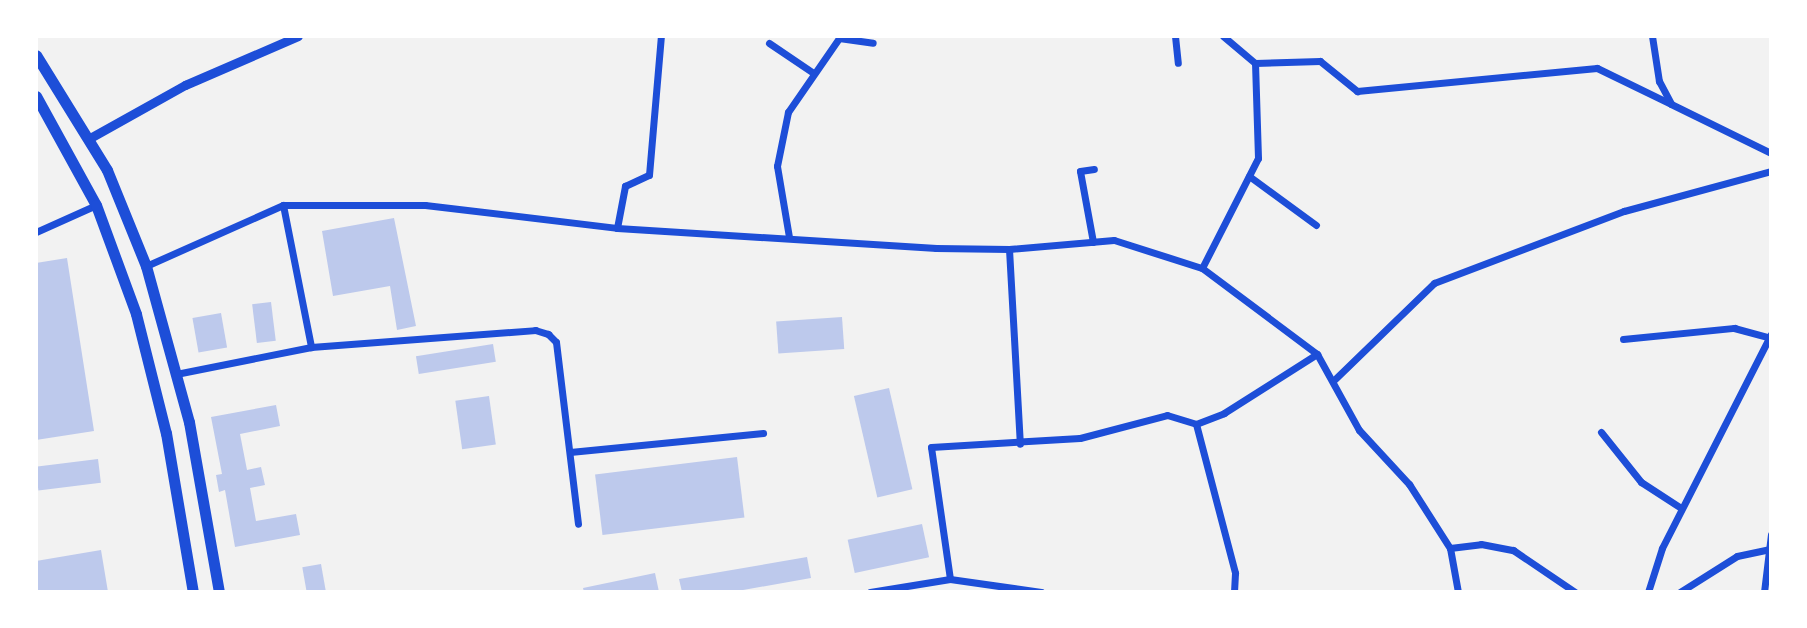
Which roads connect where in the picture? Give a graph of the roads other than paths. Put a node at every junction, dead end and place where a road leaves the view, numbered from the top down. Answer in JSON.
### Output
{"nodes":[{"id":1,"x":298,"y":36,"type":"edge"},
{"id":2,"x":661,"y":36,"type":"edge"},
{"id":3,"x":1175,"y":36,"type":"edge"},
{"id":4,"x":1223,"y":36,"type":"edge"},
{"id":5,"x":1652,"y":36,"type":"edge"},
{"id":6,"x":769,"y":43,"type":"dead end"},
{"id":7,"x":873,"y":43,"type":"dead end"},
{"id":8,"x":36,"y":55,"type":"edge"},
{"id":9,"x":1178,"y":63,"type":"dead end"},
{"id":10,"x":1255,"y":63,"type":"junction"},
{"id":11,"x":812,"y":72,"type":"junction"},
{"id":12,"x":36,"y":96,"type":"edge"},
{"id":13,"x":1671,"y":104,"type":"junction"},
{"id":14,"x":90,"y":138,"type":"junction"},
{"id":15,"x":1771,"y":153,"type":"edge"},
{"id":16,"x":1094,"y":169,"type":"dead end"},
{"id":17,"x":1771,"y":171,"type":"edge"},
{"id":18,"x":1249,"y":176,"type":"junction"},
{"id":19,"x":96,"y":205,"type":"junction"},
{"id":20,"x":283,"y":205,"type":"junction"},
{"id":21,"x":1316,"y":225,"type":"dead end"},
{"id":22,"x":617,"y":228,"type":"junction"},
{"id":23,"x":36,"y":232,"type":"edge"},
{"id":24,"x":789,"y":237,"type":"junction"},
{"id":25,"x":1093,"y":242,"type":"junction"},
{"id":26,"x":1009,"y":249,"type":"junction"},
{"id":27,"x":146,"y":266,"type":"junction"},
{"id":28,"x":1202,"y":268,"type":"junction"},
{"id":29,"x":1769,"y":336,"type":"edge"},
{"id":30,"x":1623,"y":339,"type":"dead end"},
{"id":31,"x":311,"y":347,"type":"junction"},
{"id":32,"x":1317,"y":354,"type":"junction"},
{"id":33,"x":176,"y":374,"type":"junction"},
{"id":34,"x":1335,"y":379,"type":"junction"},
{"id":35,"x":1196,"y":424,"type":"junction"},
{"id":36,"x":1601,"y":432,"type":"dead end"},
{"id":37,"x":763,"y":433,"type":"dead end"},
{"id":38,"x":1020,"y":444,"type":"junction"},
{"id":39,"x":570,"y":452,"type":"junction"},
{"id":40,"x":1681,"y":508,"type":"junction"},
{"id":41,"x":578,"y":524,"type":"dead end"},
{"id":42,"x":1771,"y":534,"type":"edge"},
{"id":43,"x":1450,"y":548,"type":"junction"},
{"id":44,"x":1770,"y":549,"type":"edge"},
{"id":45,"x":950,"y":579,"type":"junction"},
{"id":46,"x":193,"y":592,"type":"edge"},
{"id":47,"x":219,"y":592,"type":"edge"},
{"id":48,"x":870,"y":592,"type":"edge"},
{"id":49,"x":1041,"y":592,"type":"edge"},
{"id":50,"x":1234,"y":592,"type":"edge"},
{"id":51,"x":1458,"y":592,"type":"edge"},
{"id":52,"x":1575,"y":592,"type":"edge"},
{"id":53,"x":1648,"y":592,"type":"edge"},
{"id":54,"x":1680,"y":592,"type":"edge"},
{"id":55,"x":1764,"y":592,"type":"edge"}],
"edges":[{"from":1,"to":14,"type":"street"},
{"from":2,"to":22,"type":"street"},
{"from":3,"to":9,"type":"street"},
{"from":4,"to":10,"type":"street"},
{"from":5,"to":13,"type":"street"},
{"from":6,"to":11,"type":"street"},
{"from":7,"to":11,"type":"street"},
{"from":8,"to":14,"type":"main road"},
{"from":10,"to":13,"type":"street"},
{"from":10,"to":18,"type":"street"},
{"from":11,"to":24,"type":"street"},
{"from":12,"to":19,"type":"main road"},
{"from":13,"to":15,"type":"street"},
{"from":14,"to":27,"type":"main road"},
{"from":16,"to":25,"type":"street"},
{"from":17,"to":34,"type":"street"},
{"from":18,"to":21,"type":"street"},
{"from":18,"to":28,"type":"street"},
{"from":19,"to":23,"type":"street"},
{"from":19,"to":46,"type":"main road"},
{"from":20,"to":22,"type":"street"},
{"from":20,"to":27,"type":"street"},
{"from":20,"to":31,"type":"street"},
{"from":22,"to":24,"type":"street"},
{"from":24,"to":26,"type":"street"},
{"from":25,"to":26,"type":"street"},
{"from":25,"to":28,"type":"street"},
{"from":26,"to":38,"type":"street"},
{"from":27,"to":33,"type":"main road"},
{"from":28,"to":32,"type":"street"},
{"from":29,"to":30,"type":"street"},
{"from":29,"to":40,"type":"street"},
{"from":31,"to":33,"type":"street"},
{"from":31,"to":39,"type":"street"},
{"from":32,"to":34,"type":"street"},
{"from":32,"to":35,"type":"street"},
{"from":33,"to":47,"type":"main road"},
{"from":34,"to":43,"type":"street"},
{"from":35,"to":38,"type":"street"},
{"from":35,"to":50,"type":"street"},
{"from":36,"to":40,"type":"street"},
{"from":37,"to":39,"type":"street"},
{"from":38,"to":45,"type":"street"},
{"from":39,"to":41,"type":"street"},
{"from":40,"to":53,"type":"street"},
{"from":42,"to":44,"type":"street"},
{"from":43,"to":51,"type":"street"},
{"from":43,"to":52,"type":"street"},
{"from":44,"to":54,"type":"street"},
{"from":44,"to":55,"type":"street"},
{"from":45,"to":48,"type":"street"},
{"from":45,"to":49,"type":"street"}]}
